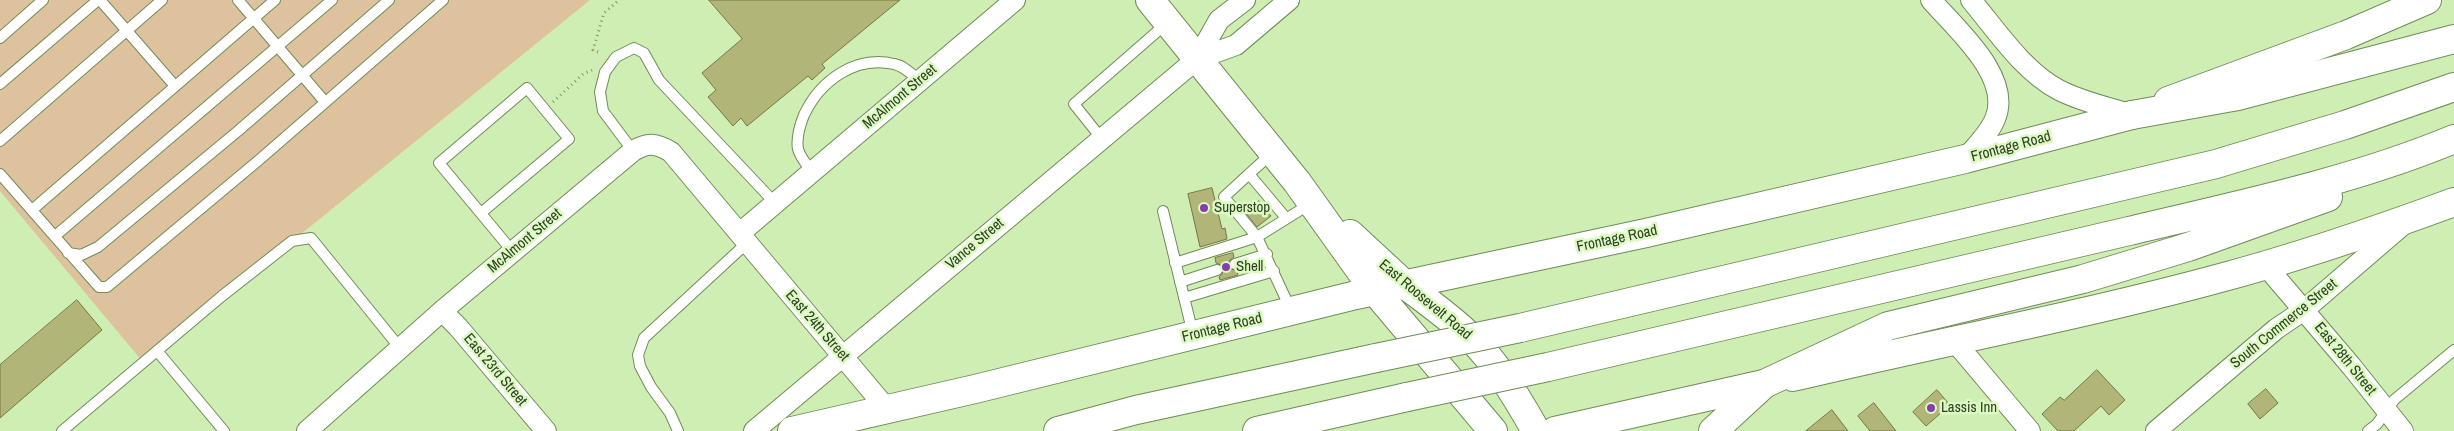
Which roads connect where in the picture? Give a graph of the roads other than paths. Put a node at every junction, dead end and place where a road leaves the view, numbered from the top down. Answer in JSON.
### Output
{"nodes":[{"id":1,"x":43,"y":0,"type":"edge"},
{"id":2,"x":99,"y":0,"type":"edge"},
{"id":3,"x":162,"y":0,"type":"edge"},
{"id":4,"x":238,"y":0,"type":"edge"},
{"id":5,"x":275,"y":0,"type":"edge"},
{"id":6,"x":332,"y":0,"type":"edge"},
{"id":7,"x":389,"y":0,"type":"edge"},
{"id":8,"x":443,"y":0,"type":"edge"},
{"id":9,"x":1015,"y":0,"type":"edge"},
{"id":10,"x":1150,"y":0,"type":"edge"},
{"id":11,"x":1245,"y":0,"type":"edge"},
{"id":12,"x":1289,"y":0,"type":"edge"},
{"id":13,"x":1931,"y":0,"type":"edge"},
{"id":14,"x":1971,"y":0,"type":"edge"},
{"id":15,"x":2428,"y":0,"type":"edge"},
{"id":16,"x":254,"y":18,"type":"junction"},
{"id":17,"x":1168,"y":22,"type":"junction"},
{"id":18,"x":127,"y":31,"type":"junction"},
{"id":19,"x":0,"y":38,"type":"edge"},
{"id":20,"x":2454,"y":39,"type":"edge"},
{"id":21,"x":277,"y":46,"type":"junction"},
{"id":22,"x":1197,"y":59,"type":"junction"},
{"id":23,"x":301,"y":76,"type":"junction"},
{"id":24,"x":920,"y":81,"type":"junction"},
{"id":25,"x":0,"y":84,"type":"edge"},
{"id":26,"x":175,"y":86,"type":"junction"},
{"id":27,"x":2454,"y":87,"type":"edge"},
{"id":28,"x":325,"y":102,"type":"junction"},
{"id":29,"x":2132,"y":115,"type":"junction"},
{"id":30,"x":1102,"y":139,"type":"junction"},
{"id":31,"x":0,"y":141,"type":"edge"},
{"id":32,"x":2446,"y":142,"type":"edge"},
{"id":33,"x":633,"y":151,"type":"junction"},
{"id":34,"x":1273,"y":152,"type":"junction"},
{"id":35,"x":1965,"y":159,"type":"junction"},
{"id":36,"x":812,"y":172,"type":"junction"},
{"id":37,"x":0,"y":174,"type":"edge"},
{"id":38,"x":1249,"y":174,"type":"junction"},
{"id":39,"x":1305,"y":192,"type":"junction"},
{"id":40,"x":2454,"y":202,"type":"edge"},
{"id":41,"x":775,"y":203,"type":"junction"},
{"id":42,"x":32,"y":210,"type":"junction"},
{"id":43,"x":1163,"y":211,"type":"dead end"},
{"id":44,"x":481,"y":213,"type":"junction"},
{"id":45,"x":2413,"y":217,"type":"junction"},
{"id":46,"x":1286,"y":218,"type":"junction"},
{"id":47,"x":54,"y":236,"type":"junction"},
{"id":48,"x":1257,"y":237,"type":"junction"},
{"id":49,"x":744,"y":238,"type":"junction"},
{"id":50,"x":513,"y":252,"type":"junction"},
{"id":51,"x":68,"y":253,"type":"junction"},
{"id":52,"x":1267,"y":254,"type":"junction"},
{"id":53,"x":1175,"y":264,"type":"junction"},
{"id":54,"x":1236,"y":264,"type":"dead end"},
{"id":55,"x":2266,"y":266,"type":"junction"},
{"id":56,"x":1217,"y":270,"type":"dead end"},
{"id":57,"x":1274,"y":271,"type":"junction"},
{"id":58,"x":1180,"y":282,"type":"junction"},
{"id":59,"x":1404,"y":284,"type":"junction"},
{"id":60,"x":1375,"y":291,"type":"junction"},
{"id":61,"x":1184,"y":298,"type":"junction"},
{"id":62,"x":2304,"y":310,"type":"junction"},
{"id":63,"x":442,"y":311,"type":"junction"},
{"id":64,"x":1291,"y":311,"type":"junction"},
{"id":65,"x":1193,"y":335,"type":"junction"},
{"id":66,"x":1955,"y":342,"type":"junction"},
{"id":67,"x":400,"y":348,"type":"junction"},
{"id":68,"x":2454,"y":350,"type":"edge"},
{"id":69,"x":158,"y":352,"type":"junction"},
{"id":70,"x":842,"y":355,"type":"junction"},
{"id":71,"x":1764,"y":384,"type":"junction"},
{"id":72,"x":887,"y":410,"type":"junction"},
{"id":73,"x":2386,"y":410,"type":"junction"},
{"id":74,"x":62,"y":431,"type":"edge"},
{"id":75,"x":224,"y":431,"type":"edge"},
{"id":76,"x":306,"y":431,"type":"edge"},
{"id":77,"x":546,"y":431,"type":"edge"},
{"id":78,"x":678,"y":431,"type":"edge"},
{"id":79,"x":754,"y":431,"type":"edge"},
{"id":80,"x":792,"y":431,"type":"edge"},
{"id":81,"x":1058,"y":431,"type":"edge"},
{"id":82,"x":1257,"y":431,"type":"edge"},
{"id":83,"x":1493,"y":431,"type":"edge"},
{"id":84,"x":1536,"y":431,"type":"edge"},
{"id":85,"x":1556,"y":431,"type":"edge"},
{"id":86,"x":1712,"y":431,"type":"edge"},
{"id":87,"x":2030,"y":431,"type":"edge"},
{"id":88,"x":2156,"y":431,"type":"edge"},
{"id":89,"x":2368,"y":431,"type":"edge"},
{"id":90,"x":2403,"y":431,"type":"edge"}],
"edges":[{"from":1,"to":19,"type":"lane"},
{"from":2,"to":18,"type":"lane"},
{"from":2,"to":25,"type":"lane"},
{"from":3,"to":18,"type":"lane"},
{"from":4,"to":16,"type":"lane"},
{"from":5,"to":16,"type":"lane"},
{"from":6,"to":21,"type":"lane"},
{"from":7,"to":23,"type":"lane"},
{"from":8,"to":28,"type":"lane"},
{"from":9,"to":24,"type":"street","name":"McAlmont Street"},
{"from":10,"to":17,"type":"main road","name":"East Roosevelt Road"},
{"from":11,"to":22,"type":"street","name":"Vance Street"},
{"from":12,"to":22,"type":"street","name":"Vance Street"},
{"from":13,"to":35,"type":"street"},
{"from":14,"to":29,"type":"street"},
{"from":15,"to":29,"type":"main road","name":"Frontage Road"},
{"from":16,"to":21,"type":"lane"},
{"from":16,"to":26,"type":"lane"},
{"from":17,"to":22,"type":"main road","name":"East Roosevelt Road"},
{"from":17,"to":30,"type":"lane"},
{"from":18,"to":26,"type":"lane"},
{"from":18,"to":31,"type":"lane"},
{"from":20,"to":29,"type":"main road"},
{"from":21,"to":23,"type":"lane"},
{"from":21,"to":47,"type":"lane"},
{"from":22,"to":30,"type":"street","name":"Vance Street"},
{"from":22,"to":34,"type":"main road","name":"East Roosevelt Road"},
{"from":23,"to":28,"type":"lane"},
{"from":23,"to":51,"type":"lane"},
{"from":24,"to":36,"type":"street","name":"McAlmont Street"},
{"from":24,"to":36,"type":"lane"},
{"from":26,"to":42,"type":"lane"},
{"from":27,"to":81,"type":"main road","bridge":true},
{"from":28,"to":51,"type":"lane"},
{"from":29,"to":35,"type":"main road","name":"Frontage Road"},
{"from":30,"to":70,"type":"street","name":"Vance Street"},
{"from":32,"to":71,"type":"main road"},
{"from":32,"to":82,"type":"main road","bridge":true},
{"from":33,"to":41,"type":"lane"},
{"from":33,"to":49,"type":"street","name":"McAlmont Street"},
{"from":33,"to":50,"type":"street","name":"McAlmont Street"},
{"from":34,"to":38,"type":"lane"},
{"from":34,"to":39,"type":"main road","name":"East Roosevelt Road"},
{"from":35,"to":59,"type":"main road","name":"Frontage Road"},
{"from":36,"to":41,"type":"street","name":"McAlmont Street"},
{"from":37,"to":42,"type":"lane"},
{"from":38,"to":46,"type":"lane"},
{"from":38,"to":48,"type":"lane"},
{"from":39,"to":46,"type":"lane"},
{"from":39,"to":59,"type":"main road","name":"East Roosevelt Road"},
{"from":39,"to":60,"type":"main road","name":"East Roosevelt Road"},
{"from":40,"to":45,"type":"main road"},
{"from":41,"to":49,"type":"street","name":"McAlmont Street"},
{"from":42,"to":47,"type":"lane"},
{"from":43,"to":53,"type":"lane"},
{"from":44,"to":44,"type":"lane"},
{"from":44,"to":50,"type":"lane"},
{"from":45,"to":55,"type":"main road"},
{"from":45,"to":62,"type":"street","name":"South Commerce Street"},
{"from":46,"to":48,"type":"lane"},
{"from":47,"to":51,"type":"lane"},
{"from":48,"to":52,"type":"lane"},
{"from":48,"to":53,"type":"lane"},
{"from":49,"to":70,"type":"street","name":"East 24th Street"},
{"from":49,"to":78,"type":"lane"},
{"from":50,"to":63,"type":"street","name":"McAlmont Street"},
{"from":52,"to":54,"type":"lane"},
{"from":52,"to":57,"type":"lane"},
{"from":53,"to":58,"type":"lane"},
{"from":55,"to":62,"type":"street","name":"East 28th Street"},
{"from":55,"to":66,"type":"main road"},
{"from":56,"to":58,"type":"lane"},
{"from":57,"to":61,"type":"lane"},
{"from":57,"to":64,"type":"lane"},
{"from":58,"to":61,"type":"lane"},
{"from":59,"to":60,"type":"main road","name":"Frontage Road"},
{"from":59,"to":84,"type":"main road","name":"East Roosevelt Road"},
{"from":60,"to":64,"type":"main road","name":"Frontage Road"},
{"from":60,"to":83,"type":"main road","name":"East Roosevelt Road"},
{"from":61,"to":65,"type":"lane"},
{"from":62,"to":73,"type":"street","name":"East 28th Street"},
{"from":62,"to":88,"type":"street","name":"South Commerce Street"},
{"from":63,"to":67,"type":"street","name":"McAlmont Street"},
{"from":63,"to":77,"type":"street","name":"East 23rd Street"},
{"from":64,"to":65,"type":"main road","name":"Frontage Road"},
{"from":65,"to":72,"type":"main road","name":"Frontage Road"},
{"from":66,"to":71,"type":"main road"},
{"from":66,"to":87,"type":"street"},
{"from":67,"to":69,"type":"lane"},
{"from":67,"to":76,"type":"street","name":"McAlmont Street"},
{"from":68,"to":73,"type":"lane"},
{"from":69,"to":74,"type":"lane"},
{"from":69,"to":75,"type":"lane"},
{"from":70,"to":72,"type":"street","name":"East 24th Street"},
{"from":70,"to":79,"type":"street","name":"Vance Street"},
{"from":71,"to":85,"type":"main road"},
{"from":71,"to":86,"type":"main road"},
{"from":72,"to":80,"type":"main road","name":"Frontage Road"},
{"from":73,"to":89,"type":"lane"},
{"from":73,"to":90,"type":"street","name":"East 28th Street"}]}
